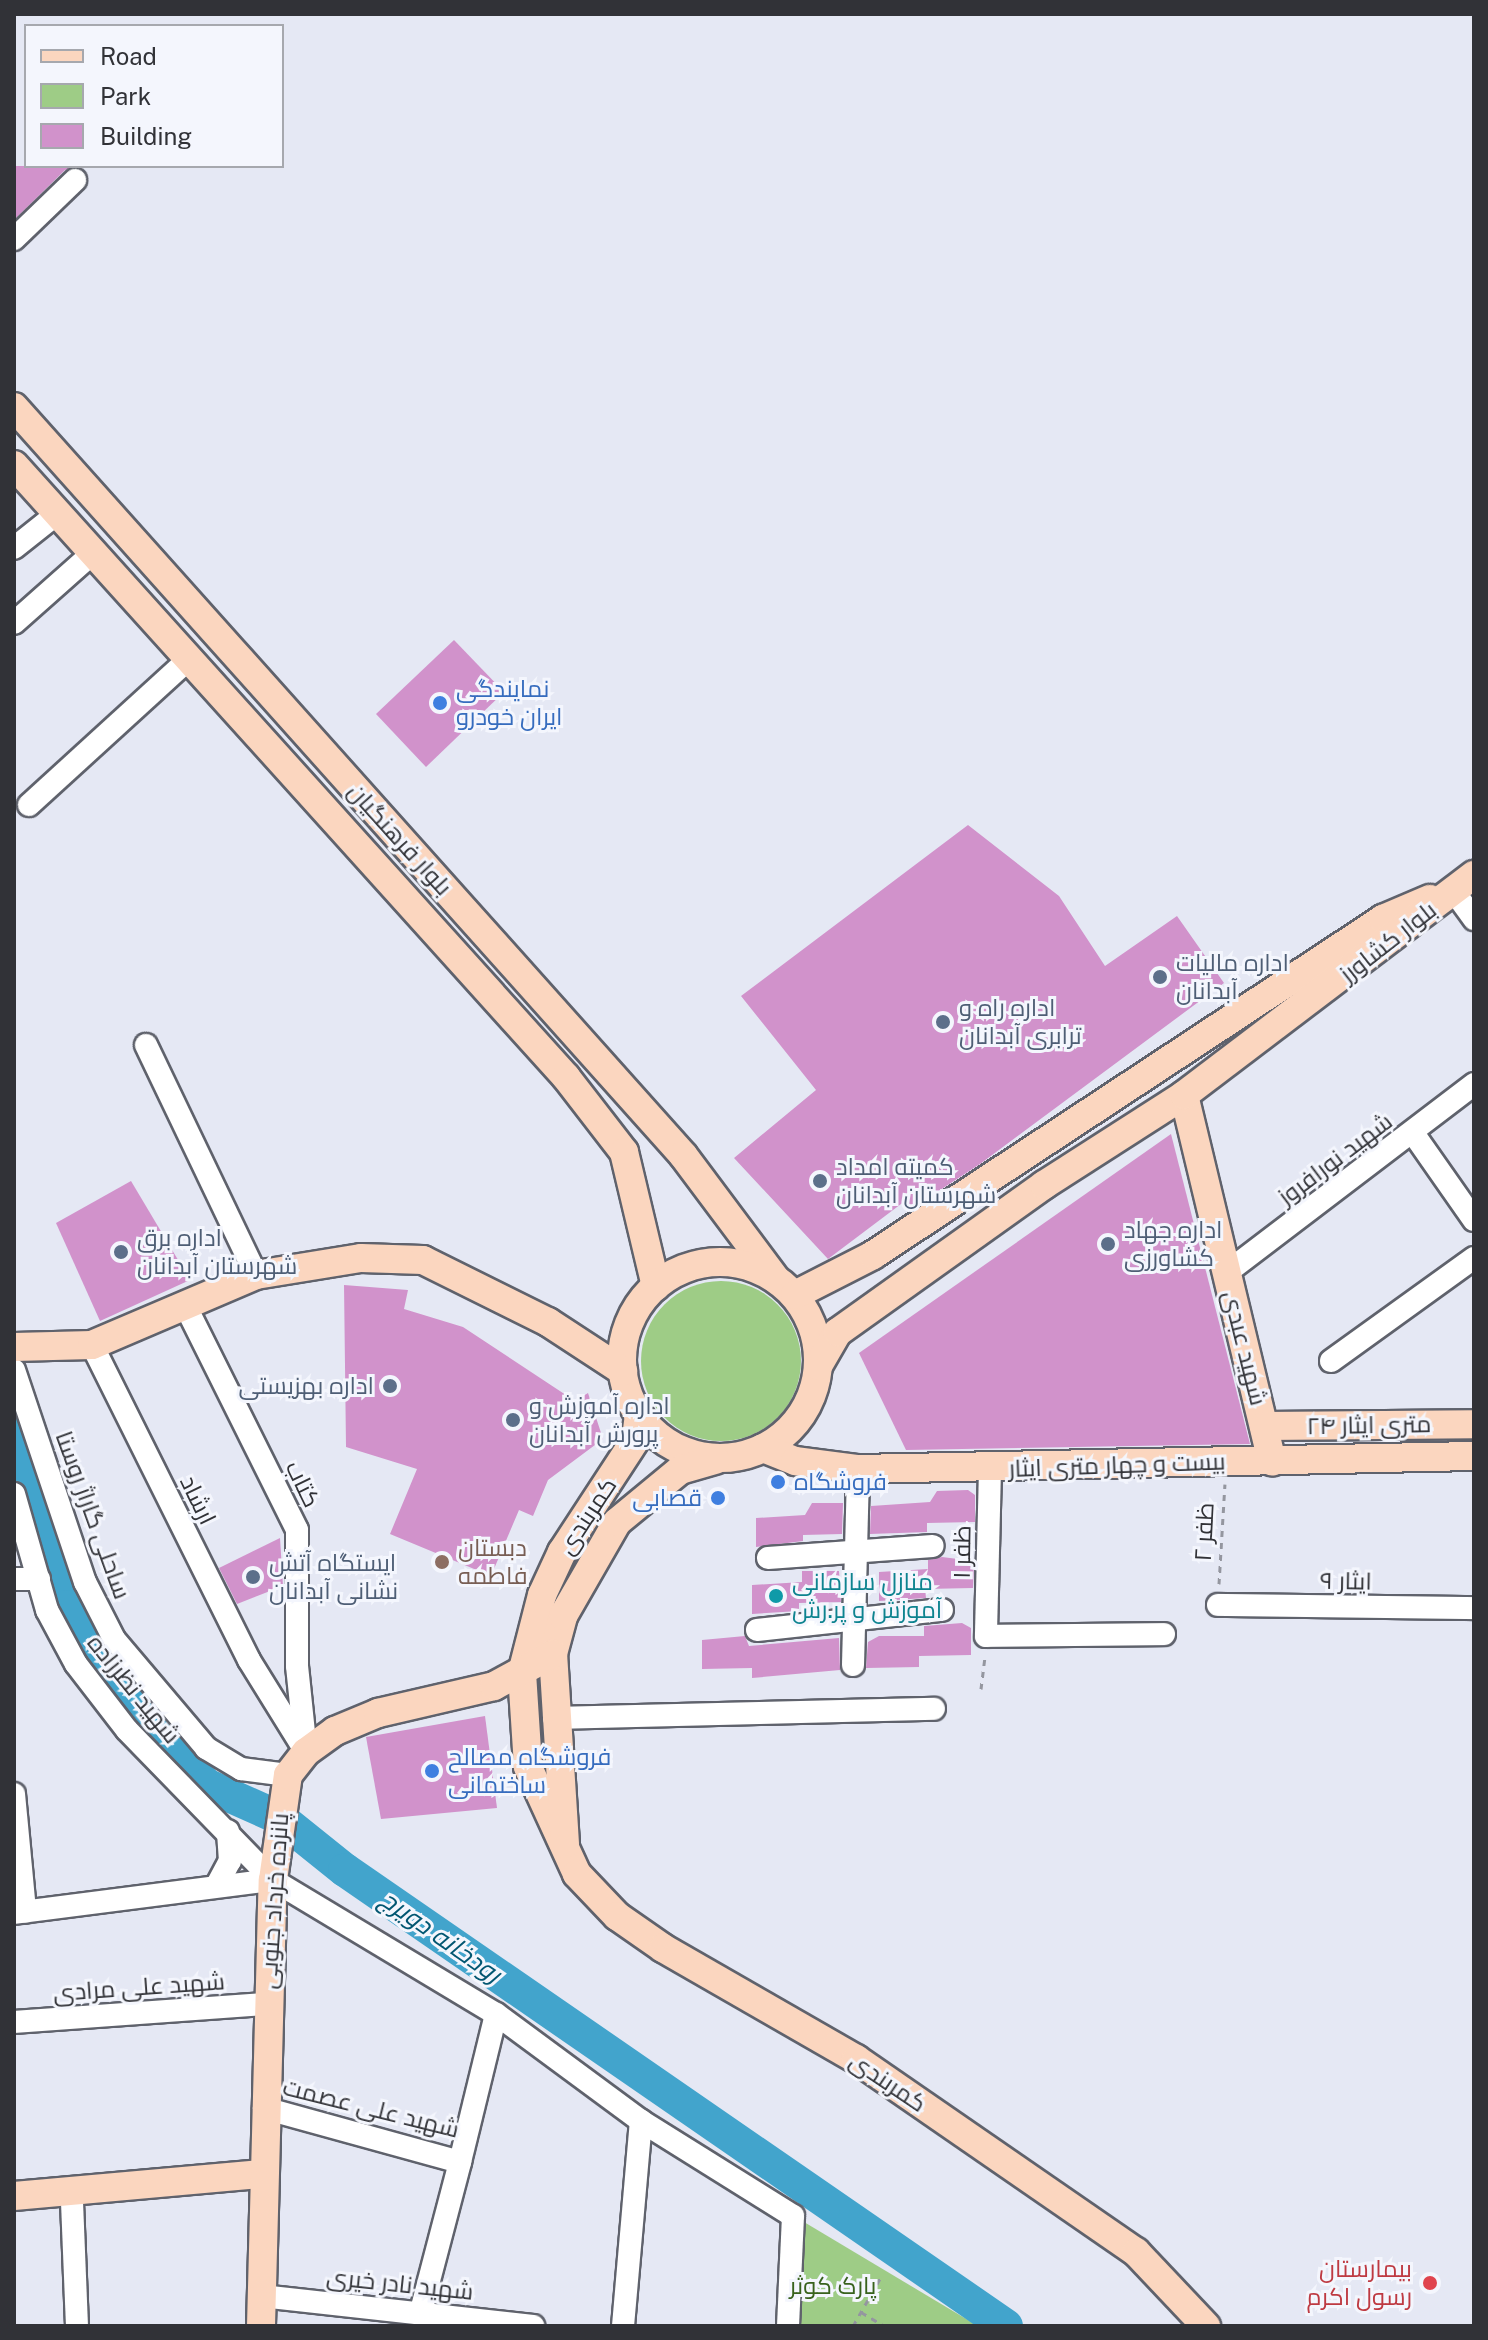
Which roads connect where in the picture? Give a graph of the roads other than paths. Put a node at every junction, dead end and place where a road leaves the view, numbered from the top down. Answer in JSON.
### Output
{"nodes":[{"id":1,"x":75,"y":180,"type":"dead end"},
{"id":2,"x":14,"y":239,"type":"edge"},
{"id":3,"x":14,"y":407,"type":"edge"},
{"id":4,"x":14,"y":465,"type":"edge"},
{"id":5,"x":58,"y":513,"type":"junction"},
{"id":6,"x":14,"y":548,"type":"edge"},
{"id":7,"x":94,"y":552,"type":"junction"},
{"id":8,"x":14,"y":623,"type":"edge"},
{"id":9,"x":209,"y":626,"type":"junction"},
{"id":10,"x":186,"y":654,"type":"junction"},
{"id":11,"x":29,"y":805,"type":"dead end"},
{"id":12,"x":1464,"y":882,"type":"edge"},
{"id":13,"x":1474,"y":919,"type":"edge"},
{"id":14,"x":146,"y":1045,"type":"dead end"},
{"id":15,"x":1474,"y":1084,"type":"edge"},
{"id":16,"x":1184,"y":1095,"type":"junction"},
{"id":17,"x":1413,"y":1133,"type":"junction"},
{"id":18,"x":1013,"y":1160,"type":"junction"},
{"id":19,"x":1044,"y":1185,"type":"junction"},
{"id":20,"x":972,"y":1187,"type":"junction"},
{"id":21,"x":995,"y":1220,"type":"junction"},
{"id":22,"x":1474,"y":1220,"type":"edge"},
{"id":23,"x":1474,"y":1258,"type":"edge"},
{"id":24,"x":1226,"y":1273,"type":"junction"},
{"id":25,"x":256,"y":1275,"type":"junction"},
{"id":26,"x":656,"y":1286,"type":"junction"},
{"id":27,"x":785,"y":1287,"type":"junction"},
{"id":28,"x":185,"y":1305,"type":"junction"},
{"id":29,"x":92,"y":1345,"type":"junction"},
{"id":30,"x":14,"y":1347,"type":"edge"},
{"id":31,"x":1331,"y":1361,"type":"dead end"},
{"id":32,"x":818,"y":1366,"type":"junction"},
{"id":33,"x":14,"y":1370,"type":"edge"},
{"id":34,"x":623,"y":1371,"type":"junction"},
{"id":35,"x":639,"y":1414,"type":"junction"},
{"id":36,"x":1474,"y":1424,"type":"edge"},
{"id":37,"x":1264,"y":1426,"type":"junction"},
{"id":38,"x":763,"y":1448,"type":"junction"},
{"id":39,"x":1474,"y":1456,"type":"edge"},
{"id":40,"x":727,"y":1457,"type":"junction"},
{"id":41,"x":1272,"y":1462,"type":"junction"},
{"id":42,"x":858,"y":1469,"type":"junction"},
{"id":43,"x":990,"y":1469,"type":"junction"},
{"id":44,"x":14,"y":1494,"type":"edge"},
{"id":45,"x":933,"y":1546,"type":"dead end"},
{"id":46,"x":856,"y":1552,"type":"junction"},
{"id":47,"x":768,"y":1558,"type":"dead end"},
{"id":48,"x":14,"y":1579,"type":"edge"},
{"id":49,"x":39,"y":1579,"type":"junction"},
{"id":50,"x":1218,"y":1605,"type":"road end"},
{"id":51,"x":1474,"y":1608,"type":"edge"},
{"id":52,"x":942,"y":1610,"type":"dead end"},
{"id":53,"x":854,"y":1622,"type":"junction"},
{"id":54,"x":757,"y":1630,"type":"dead end"},
{"id":55,"x":1164,"y":1634,"type":"dead end"},
{"id":56,"x":553,"y":1654,"type":"junction"},
{"id":57,"x":853,"y":1665,"type":"dead end"},
{"id":58,"x":297,"y":1666,"type":"junction"},
{"id":59,"x":522,"y":1673,"type":"junction"},
{"id":60,"x":258,"y":1677,"type":"junction"},
{"id":61,"x":934,"y":1709,"type":"dead end"},
{"id":62,"x":554,"y":1718,"type":"junction"},
{"id":63,"x":306,"y":1752,"type":"junction"},
{"id":64,"x":284,"y":1787,"type":"junction"},
{"id":65,"x":14,"y":1794,"type":"edge"},
{"id":66,"x":228,"y":1831,"type":"junction"},
{"id":67,"x":565,"y":1849,"type":"junction"},
{"id":68,"x":273,"y":1880,"type":"junction"},
{"id":69,"x":217,"y":1885,"type":"junction"},
{"id":70,"x":20,"y":1912,"type":"edge"},
{"id":71,"x":267,"y":2004,"type":"junction"},
{"id":72,"x":496,"y":2014,"type":"junction"},
{"id":73,"x":14,"y":2022,"type":"edge"},
{"id":74,"x":264,"y":2108,"type":"junction"},
{"id":75,"x":641,"y":2121,"type":"junction"},
{"id":76,"x":460,"y":2162,"type":"junction"},
{"id":77,"x":262,"y":2181,"type":"junction"},
{"id":78,"x":14,"y":2196,"type":"edge"},
{"id":79,"x":72,"y":2202,"type":"junction"},
{"id":80,"x":14,"y":2207,"type":"edge"},
{"id":81,"x":261,"y":2296,"type":"junction"},
{"id":82,"x":421,"y":2311,"type":"junction"},
{"id":83,"x":77,"y":2326,"type":"edge"},
{"id":84,"x":261,"y":2326,"type":"edge"},
{"id":85,"x":533,"y":2326,"type":"edge"},
{"id":86,"x":623,"y":2326,"type":"edge"},
{"id":87,"x":788,"y":2326,"type":"edge"},
{"id":88,"x":1206,"y":2326,"type":"edge"}],
"edges":[{"from":1,"to":2,"type":"street"},
{"from":3,"to":9,"type":"main road","name":"بلوار فرهنگیان"},
{"from":4,"to":5,"type":"main road","name":"بلوار فرهنگیان"},
{"from":5,"to":6,"type":"street"},
{"from":5,"to":7,"type":"main road","name":"بلوار فرهنگیان"},
{"from":7,"to":8,"type":"street"},
{"from":7,"to":10,"type":"main road","name":"بلوار فرهنگیان"},
{"from":9,"to":10,"type":"main road"},
{"from":9,"to":27,"type":"main road","name":"بلوار فرهنگیان"},
{"from":10,"to":11,"type":"street"},
{"from":10,"to":26,"type":"main road","name":"بلوار فرهنگیان"},
{"from":12,"to":13,"type":"street"},
{"from":12,"to":16,"type":"main road","name":"بلوار کشاورز"},
{"from":12,"to":18,"type":"main road","name":"بلوار کشاورز"},
{"from":14,"to":25,"type":"street"},
{"from":15,"to":17,"type":"street","name":"شهید نورافروز"},
{"from":16,"to":19,"type":"main road","name":"بلوار کشاورز"},
{"from":16,"to":24,"type":"main road","name":"شهید عبدی"},
{"from":17,"to":22,"type":"street"},
{"from":17,"to":24,"type":"street","name":"شهید نورافروز"},
{"from":18,"to":19,"type":"main road"},
{"from":18,"to":20,"type":"main road","name":"بلوار کشاورز"},
{"from":19,"to":21,"type":"main road","name":"بلوار کشاورز"},
{"from":20,"to":21,"type":"main road"},
{"from":20,"to":27,"type":"main road","name":"بلوار کشاورز"},
{"from":21,"to":32,"type":"main road","name":"بلوار کشاورز"},
{"from":23,"to":31,"type":"street"},
{"from":24,"to":37,"type":"main road","name":"شهید عبدی"},
{"from":25,"to":28,"type":"main road"},
{"from":25,"to":34,"type":"main road"},
{"from":26,"to":27,"type":"main road"},
{"from":26,"to":34,"type":"main road"},
{"from":27,"to":32,"type":"main road"},
{"from":28,"to":29,"type":"main road"},
{"from":28,"to":58,"type":"street","name":"کتاب"},
{"from":29,"to":30,"type":"main road"},
{"from":29,"to":60,"type":"street","name":"ارشاد"},
{"from":32,"to":38,"type":"main road"},
{"from":33,"to":64,"type":"street","name":"ساحلی گاراژ روستا"},
{"from":34,"to":35,"type":"main road"},
{"from":35,"to":40,"type":"main road"},
{"from":35,"to":59,"type":"main road","name":"کمربندی"},
{"from":36,"to":37,"type":"main road","name":"۲۴ متری ایثار"},
{"from":37,"to":41,"type":"main road","name":"شهید عبدی"},
{"from":38,"to":40,"type":"main road"},
{"from":38,"to":42,"type":"main road","name":"بیست و چهار متری ایثار"},
{"from":39,"to":41,"type":"main road","name":"بیست و چهار متری ایثار"},
{"from":40,"to":56,"type":"main road","name":"کمربندی"},
{"from":41,"to":43,"type":"main road","name":"بیست و چهار متری ایثار"},
{"from":42,"to":43,"type":"main road","name":"بیست و چهار متری ایثار"},
{"from":42,"to":46,"type":"street"},
{"from":43,"to":55,"type":"street","name":"ظفر ۱"},
{"from":44,"to":49,"type":"street","name":"شهید نظرزاده"},
{"from":45,"to":46,"type":"street"},
{"from":46,"to":47,"type":"street"},
{"from":46,"to":53,"type":"street"},
{"from":48,"to":49,"type":"street"},
{"from":49,"to":66,"type":"street","name":"شهید نظرزاده"},
{"from":50,"to":51,"type":"street","name":"ایثار ۹"},
{"from":52,"to":53,"type":"street"},
{"from":53,"to":54,"type":"street"},
{"from":53,"to":57,"type":"street"},
{"from":56,"to":59,"type":"main road"},
{"from":56,"to":62,"type":"main road","name":"کمربندی"},
{"from":58,"to":60,"type":"street"},
{"from":58,"to":63,"type":"street","name":"کتاب"},
{"from":59,"to":63,"type":"main road"},
{"from":59,"to":67,"type":"main road","name":"کمربندی"},
{"from":60,"to":63,"type":"street","name":"ارشاد"},
{"from":61,"to":62,"type":"street"},
{"from":62,"to":67,"type":"main road","name":"کمربندی"},
{"from":63,"to":64,"type":"main road"},
{"from":64,"to":68,"type":"main road","name":"پانزده خرداد جنوبی"},
{"from":65,"to":70,"type":"street"},
{"from":66,"to":68,"type":"street","name":"شهید نظرزاده"},
{"from":66,"to":69,"type":"street"},
{"from":67,"to":88,"type":"main road","name":"کمربندی"},
{"from":68,"to":69,"type":"street"},
{"from":68,"to":71,"type":"main road","name":"پانزده خرداد جنوبی"},
{"from":68,"to":72,"type":"street","name":"شهید نظرزاده"},
{"from":69,"to":70,"type":"street"},
{"from":71,"to":73,"type":"street","name":"شهید علی مرادی"},
{"from":71,"to":74,"type":"main road","name":"پانزده خرداد جنوبی"},
{"from":72,"to":75,"type":"street","name":"شهید نظرزاده"},
{"from":72,"to":76,"type":"street","name":"شهید علی عصمت"},
{"from":74,"to":76,"type":"street","name":"شهید علی عصمت"},
{"from":74,"to":77,"type":"main road","name":"پانزده خرداد جنوبی"},
{"from":75,"to":86,"type":"street"},
{"from":75,"to":87,"type":"street","name":"شهید نظرزاده"},
{"from":76,"to":82,"type":"street"},
{"from":77,"to":78,"type":"main road"},
{"from":77,"to":79,"type":"main road"},
{"from":77,"to":81,"type":"main road","name":"پانزده خرداد جنوبی"},
{"from":79,"to":80,"type":"main road"},
{"from":79,"to":83,"type":"street"},
{"from":81,"to":82,"type":"street","name":"شهید نادر خیری"},
{"from":81,"to":84,"type":"main road","name":"پانزده خرداد جنوبی"},
{"from":82,"to":85,"type":"street","name":"شهید نادر خیری"}]}
